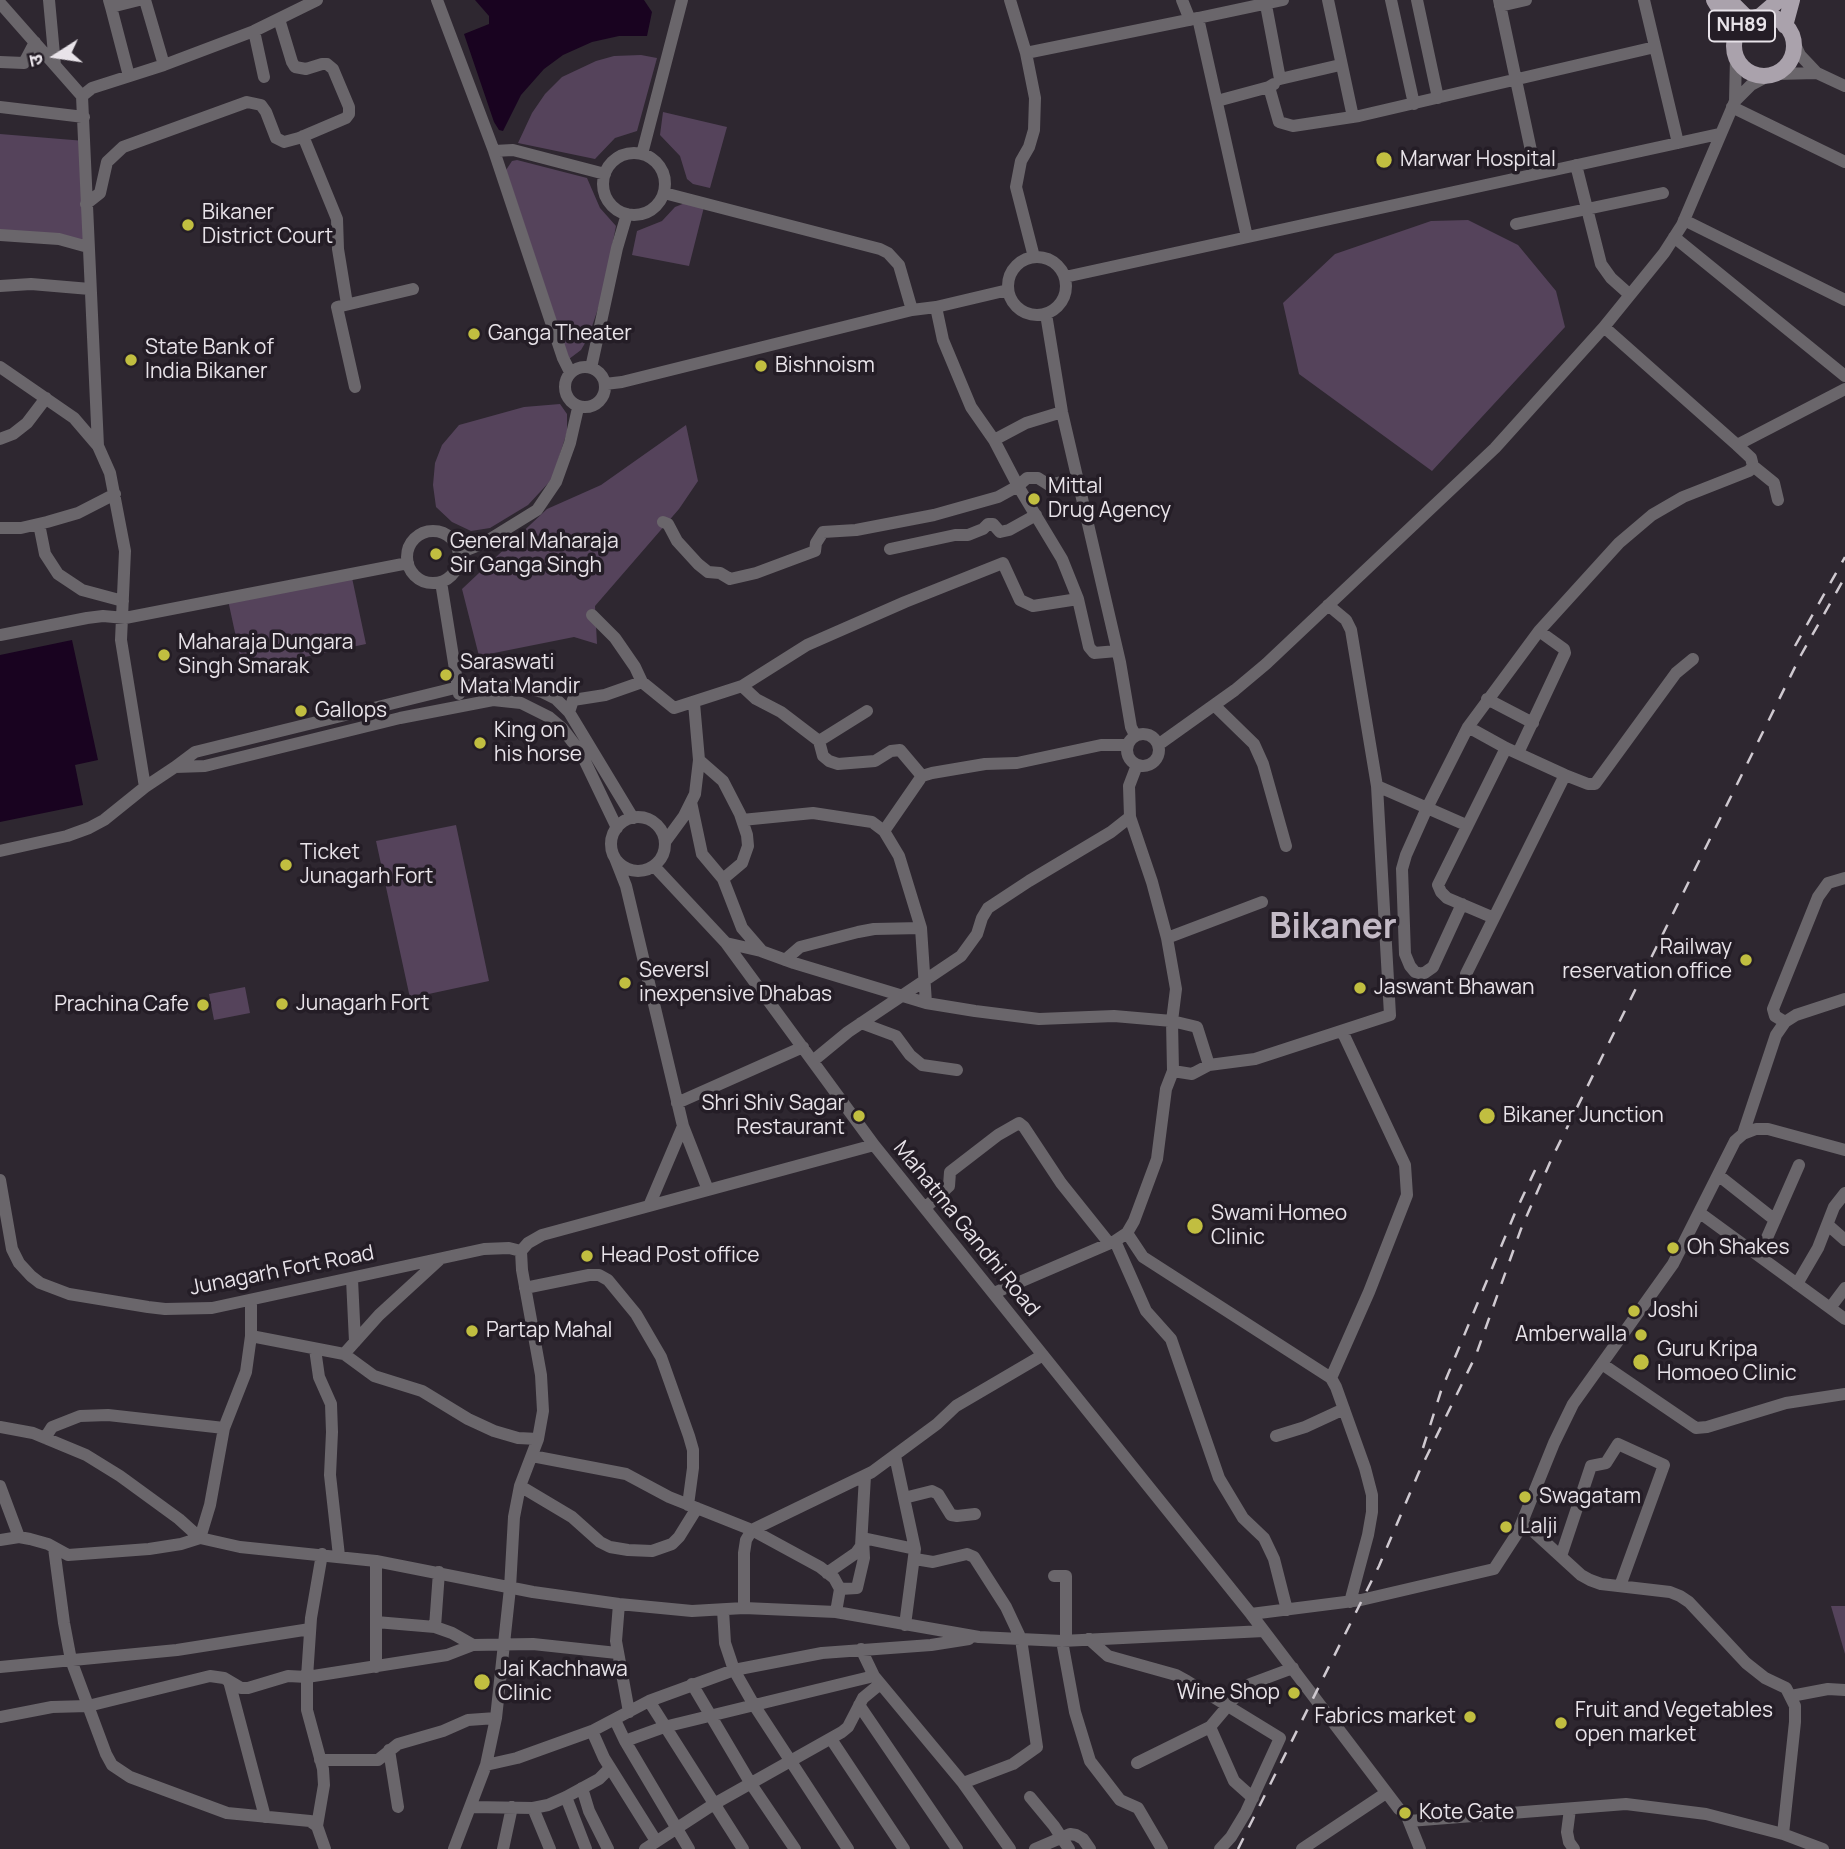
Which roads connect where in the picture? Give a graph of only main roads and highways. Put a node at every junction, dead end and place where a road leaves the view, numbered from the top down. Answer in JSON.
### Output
{"nodes":[{"id":1,"x":1714,"y":0,"type":"edge"},
{"id":2,"x":1729,"y":0,"type":"edge"},
{"id":3,"x":1779,"y":0,"type":"edge"},
{"id":4,"x":1792,"y":0,"type":"edge"},
{"id":5,"x":1754,"y":19,"type":"junction"},
{"id":6,"x":1788,"y":31,"type":"junction"},
{"id":7,"x":1736,"y":36,"type":"junction"}],
"edges":[{"from":1,"to":7,"type":"main road","number":"NH89"},
{"from":2,"to":5,"type":"main road","number":"NH89"},
{"from":3,"to":5,"type":"main road","number":"NH89"},
{"from":4,"to":6,"type":"main road","number":"NH89"},
{"from":5,"to":6,"type":"main road","number":"NH89"},
{"from":5,"to":7,"type":"main road","number":"NH89"},
{"from":6,"to":7,"type":"main road","number":"NH89"}]}
